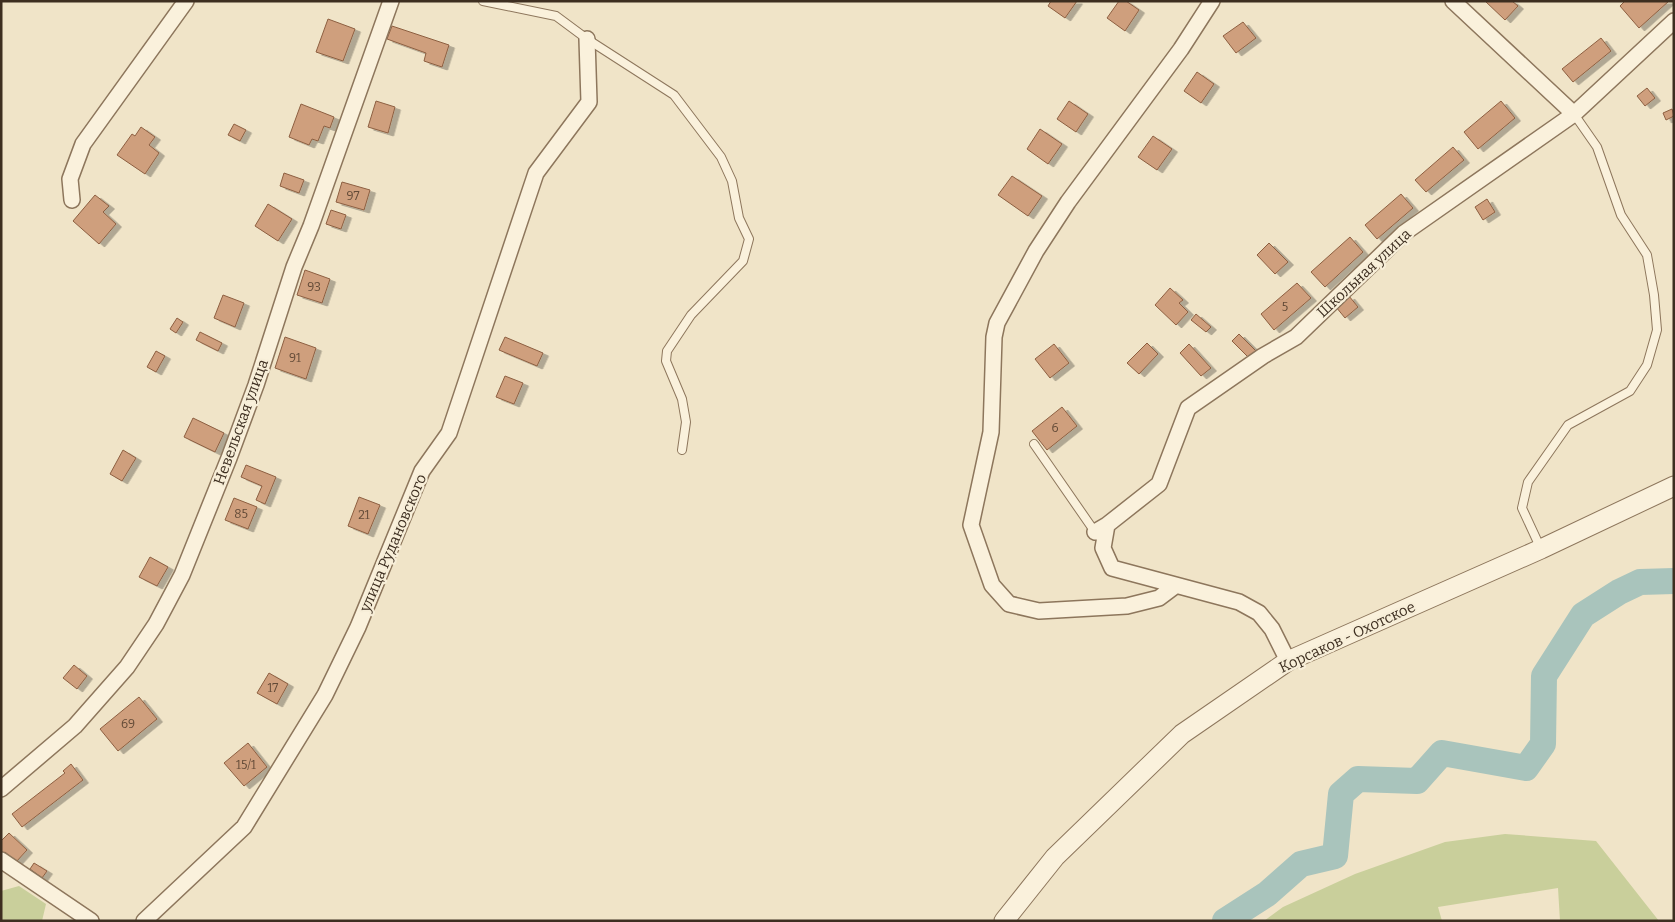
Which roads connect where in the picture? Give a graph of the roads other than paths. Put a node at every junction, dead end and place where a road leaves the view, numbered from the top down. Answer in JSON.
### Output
{"nodes":[{"id":1,"x":186,"y":1,"type":"edge"},
{"id":2,"x":391,"y":1,"type":"edge"},
{"id":3,"x":483,"y":1,"type":"edge"},
{"id":4,"x":1212,"y":1,"type":"edge"},
{"id":5,"x":1453,"y":1,"type":"edge"},
{"id":6,"x":1674,"y":21,"type":"edge"},
{"id":7,"x":587,"y":39,"type":"junction"},
{"id":8,"x":1574,"y":114,"type":"junction"},
{"id":9,"x":72,"y":200,"type":"dead end"},
{"id":10,"x":1034,"y":444,"type":"dead end"},
{"id":11,"x":682,"y":450,"type":"dead end"},
{"id":12,"x":1674,"y":486,"type":"edge"},
{"id":13,"x":1101,"y":529,"type":"junction"},
{"id":14,"x":1541,"y":549,"type":"junction"},
{"id":15,"x":1175,"y":586,"type":"junction"},
{"id":16,"x":1288,"y":661,"type":"junction"},
{"id":17,"x":1,"y":789,"type":"edge"},
{"id":18,"x":1,"y":860,"type":"edge"},
{"id":19,"x":91,"y":921,"type":"edge"},
{"id":20,"x":144,"y":921,"type":"edge"},
{"id":21,"x":1004,"y":921,"type":"edge"}],
"edges":[{"from":1,"to":9,"type":"street"},
{"from":2,"to":17,"type":"street","name":"Невельская улица"},
{"from":3,"to":7,"type":"lane"},
{"from":4,"to":15,"type":"street"},
{"from":5,"to":8,"type":"street"},
{"from":6,"to":8,"type":"street","name":"Школьная улица"},
{"from":7,"to":11,"type":"lane"},
{"from":7,"to":20,"type":"street","name":"улица Рудановского"},
{"from":8,"to":13,"type":"street","name":"Школьная улица"},
{"from":8,"to":14,"type":"lane"},
{"from":10,"to":13,"type":"lane"},
{"from":12,"to":14,"type":"street","name":"Корсаков - Охотское"},
{"from":13,"to":15,"type":"street"},
{"from":14,"to":16,"type":"street","name":"Корсаков - Охотское"},
{"from":15,"to":16,"type":"street"},
{"from":16,"to":21,"type":"street","name":"Корсаков - Охотское"},
{"from":18,"to":19,"type":"street"}]}
